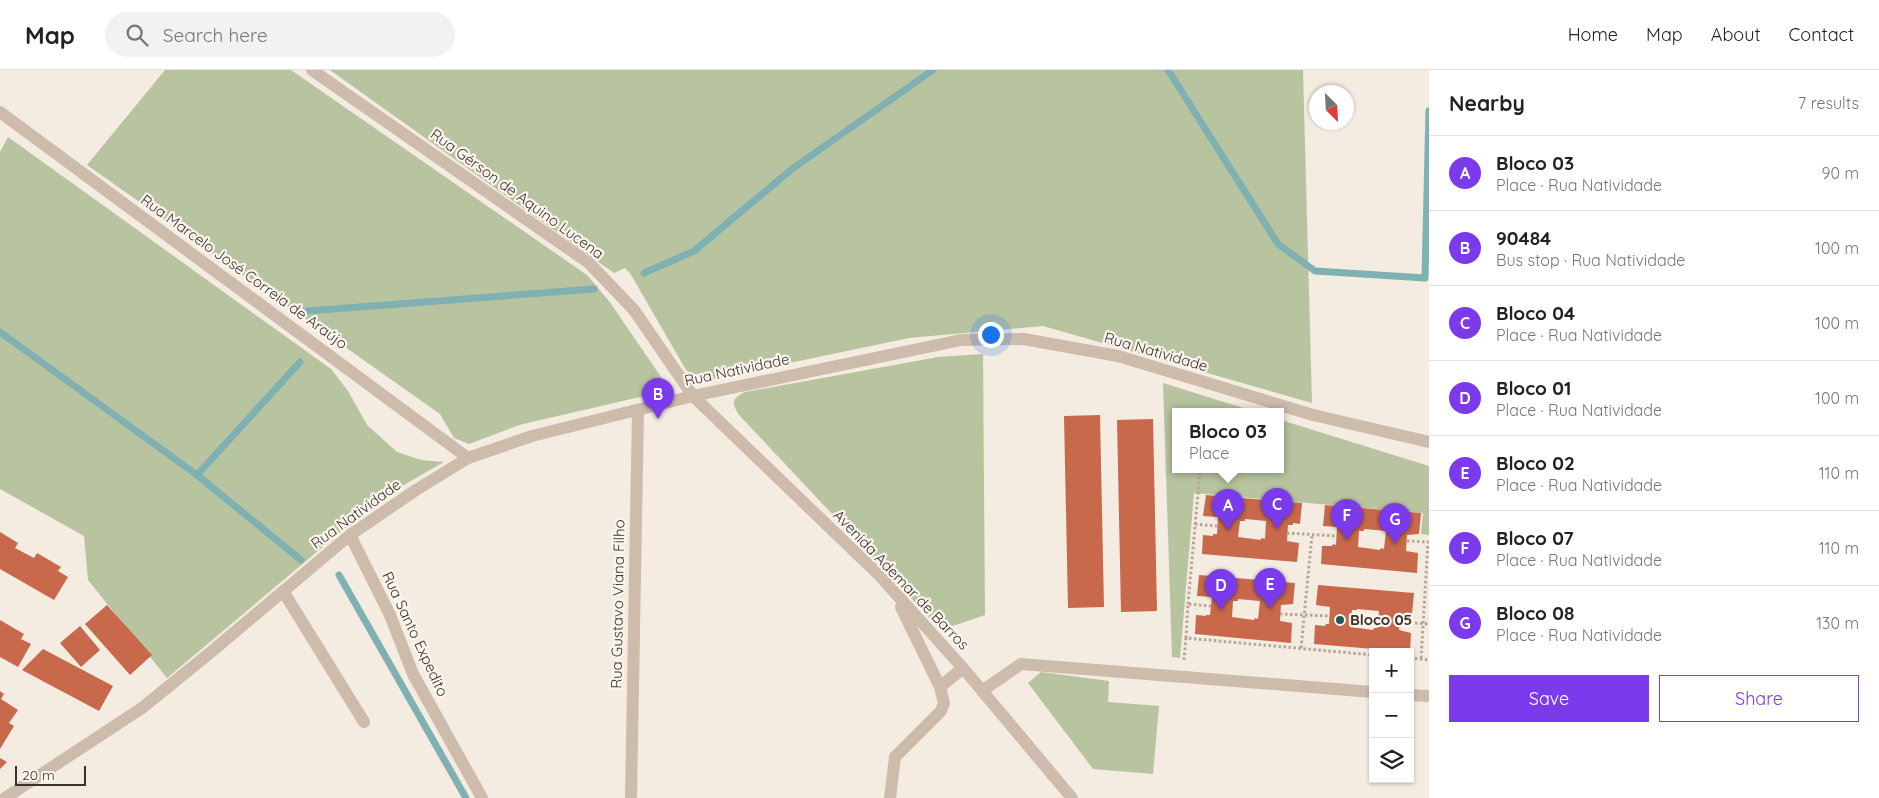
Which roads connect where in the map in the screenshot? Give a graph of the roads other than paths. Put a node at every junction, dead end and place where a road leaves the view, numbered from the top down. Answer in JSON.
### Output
{"nodes":[{"id":1,"x":312,"y":70,"type":"edge"},
{"id":2,"x":0,"y":112,"type":"edge"},
{"id":3,"x":694,"y":396,"type":"junction"},
{"id":4,"x":638,"y":410,"type":"junction"},
{"id":5,"x":1429,"y":442,"type":"edge"},
{"id":6,"x":468,"y":458,"type":"junction"},
{"id":7,"x":350,"y":535,"type":"junction"},
{"id":8,"x":283,"y":591,"type":"junction"},
{"id":9,"x":895,"y":593,"type":"junction"},
{"id":10,"x":962,"y":668,"type":"junction"},
{"id":11,"x":940,"y":687,"type":"junction"},
{"id":12,"x":982,"y":691,"type":"junction"},
{"id":13,"x":1369,"y":692,"type":"edge"},
{"id":14,"x":1414,"y":695,"type":"edge"},
{"id":15,"x":1429,"y":696,"type":"edge"},
{"id":16,"x":364,"y":722,"type":"dead end"},
{"id":17,"x":5,"y":798,"type":"edge"},
{"id":18,"x":482,"y":798,"type":"edge"},
{"id":19,"x":631,"y":798,"type":"edge"},
{"id":20,"x":890,"y":798,"type":"edge"},
{"id":21,"x":1072,"y":798,"type":"edge"}],
"edges":[{"from":1,"to":3,"type":"street","name":"Rua Gérson de Aquino Lucena"},
{"from":2,"to":6,"type":"street","name":"Rua Marcelo José Correia de Araújo"},
{"from":3,"to":4,"type":"street","name":"Rua Natividade"},
{"from":3,"to":5,"type":"street","name":"Rua Natividade"},
{"from":3,"to":9,"type":"street","name":"Avenida Ademar de Barros"},
{"from":4,"to":6,"type":"street","name":"Rua Natividade"},
{"from":4,"to":19,"type":"street","name":"Rua Gustavo Viana Filho"},
{"from":6,"to":7,"type":"street","name":"Rua Natividade"},
{"from":7,"to":8,"type":"street","name":"Rua Natividade"},
{"from":7,"to":18,"type":"street","name":"Rua Santo Expedito"},
{"from":8,"to":16,"type":"street"},
{"from":8,"to":17,"type":"street","name":"Rua Natividade"},
{"from":9,"to":10,"type":"street","name":"Avenida Ademar de Barros"},
{"from":9,"to":11,"type":"street"},
{"from":10,"to":11,"type":"street"},
{"from":10,"to":12,"type":"street","name":"Avenida Ademar de Barros"},
{"from":11,"to":20,"type":"street"},
{"from":12,"to":13,"type":"street"},
{"from":12,"to":21,"type":"street","name":"Avenida Ademar de Barros"},
{"from":14,"to":15,"type":"street"}]}
